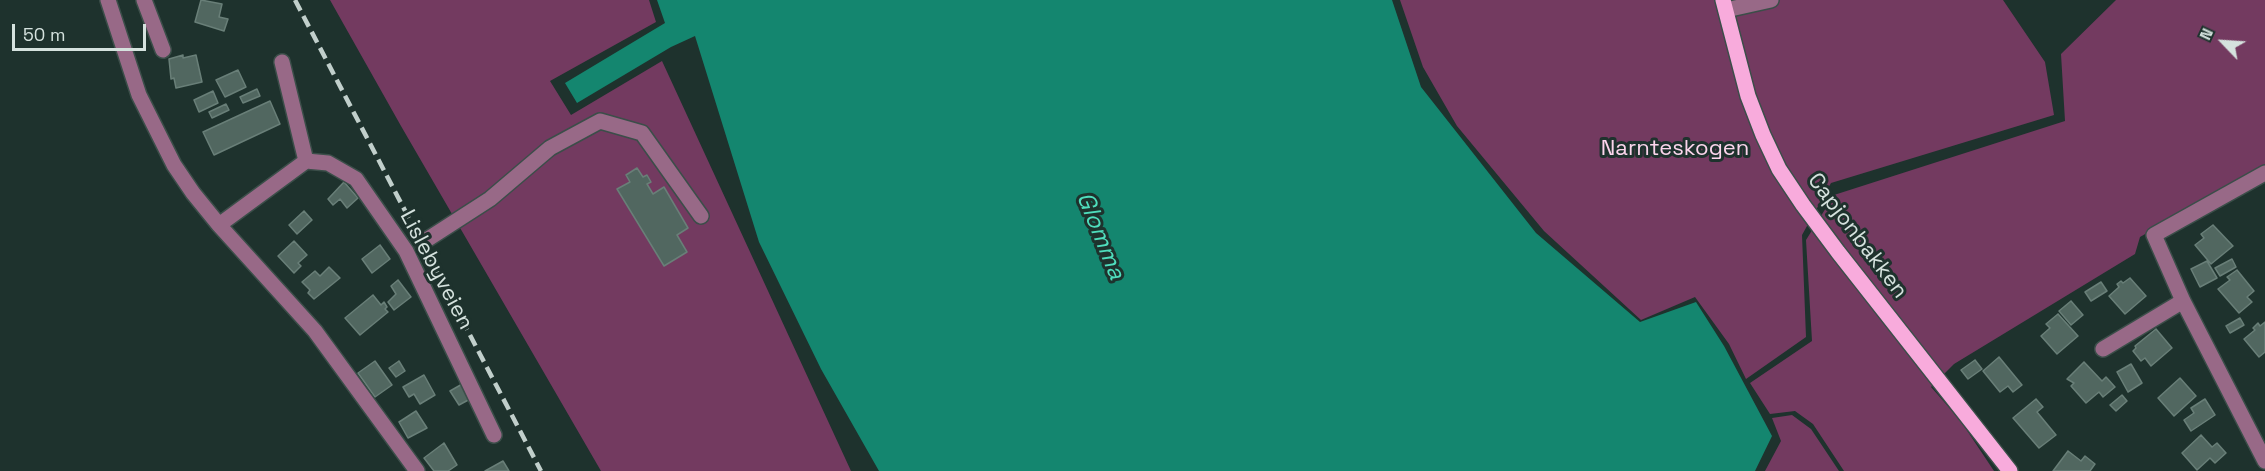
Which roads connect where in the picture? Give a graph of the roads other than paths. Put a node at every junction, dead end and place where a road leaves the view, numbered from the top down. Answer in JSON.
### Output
{"nodes":[{"id":1,"x":108,"y":0,"type":"edge"},
{"id":2,"x":144,"y":0,"type":"edge"},
{"id":3,"x":1772,"y":0,"type":"edge"},
{"id":4,"x":1724,"y":5,"type":"edge"},
{"id":5,"x":163,"y":50,"type":"dead end"},
{"id":6,"x":282,"y":62,"type":"dead end"},
{"id":7,"x":306,"y":161,"type":"junction"},
{"id":8,"x":2265,"y":173,"type":"edge"},
{"id":9,"x":701,"y":216,"type":"dead end"},
{"id":10,"x":219,"y":225,"type":"junction"},
{"id":11,"x":428,"y":239,"type":"tunnel mouth"},
{"id":12,"x":2183,"y":301,"type":"junction"},
{"id":13,"x":2103,"y":350,"type":"dead end"},
{"id":14,"x":494,"y":435,"type":"dead end"},
{"id":15,"x":2265,"y":461,"type":"edge"},
{"id":16,"x":417,"y":471,"type":"edge"},
{"id":17,"x":2010,"y":471,"type":"edge"}],
"edges":[{"from":1,"to":10,"type":"street"},
{"from":2,"to":5,"type":"street"},
{"from":3,"to":4,"type":"street"},
{"from":4,"to":17,"type":"main road","name":"Capjonbakken"},
{"from":6,"to":7,"type":"street"},
{"from":7,"to":10,"type":"street"},
{"from":7,"to":14,"type":"street","name":"Lislebyveien"},
{"from":8,"to":12,"type":"street"},
{"from":9,"to":11,"type":"street"},
{"from":10,"to":16,"type":"street"},
{"from":12,"to":13,"type":"street"},
{"from":12,"to":15,"type":"street"}]}
